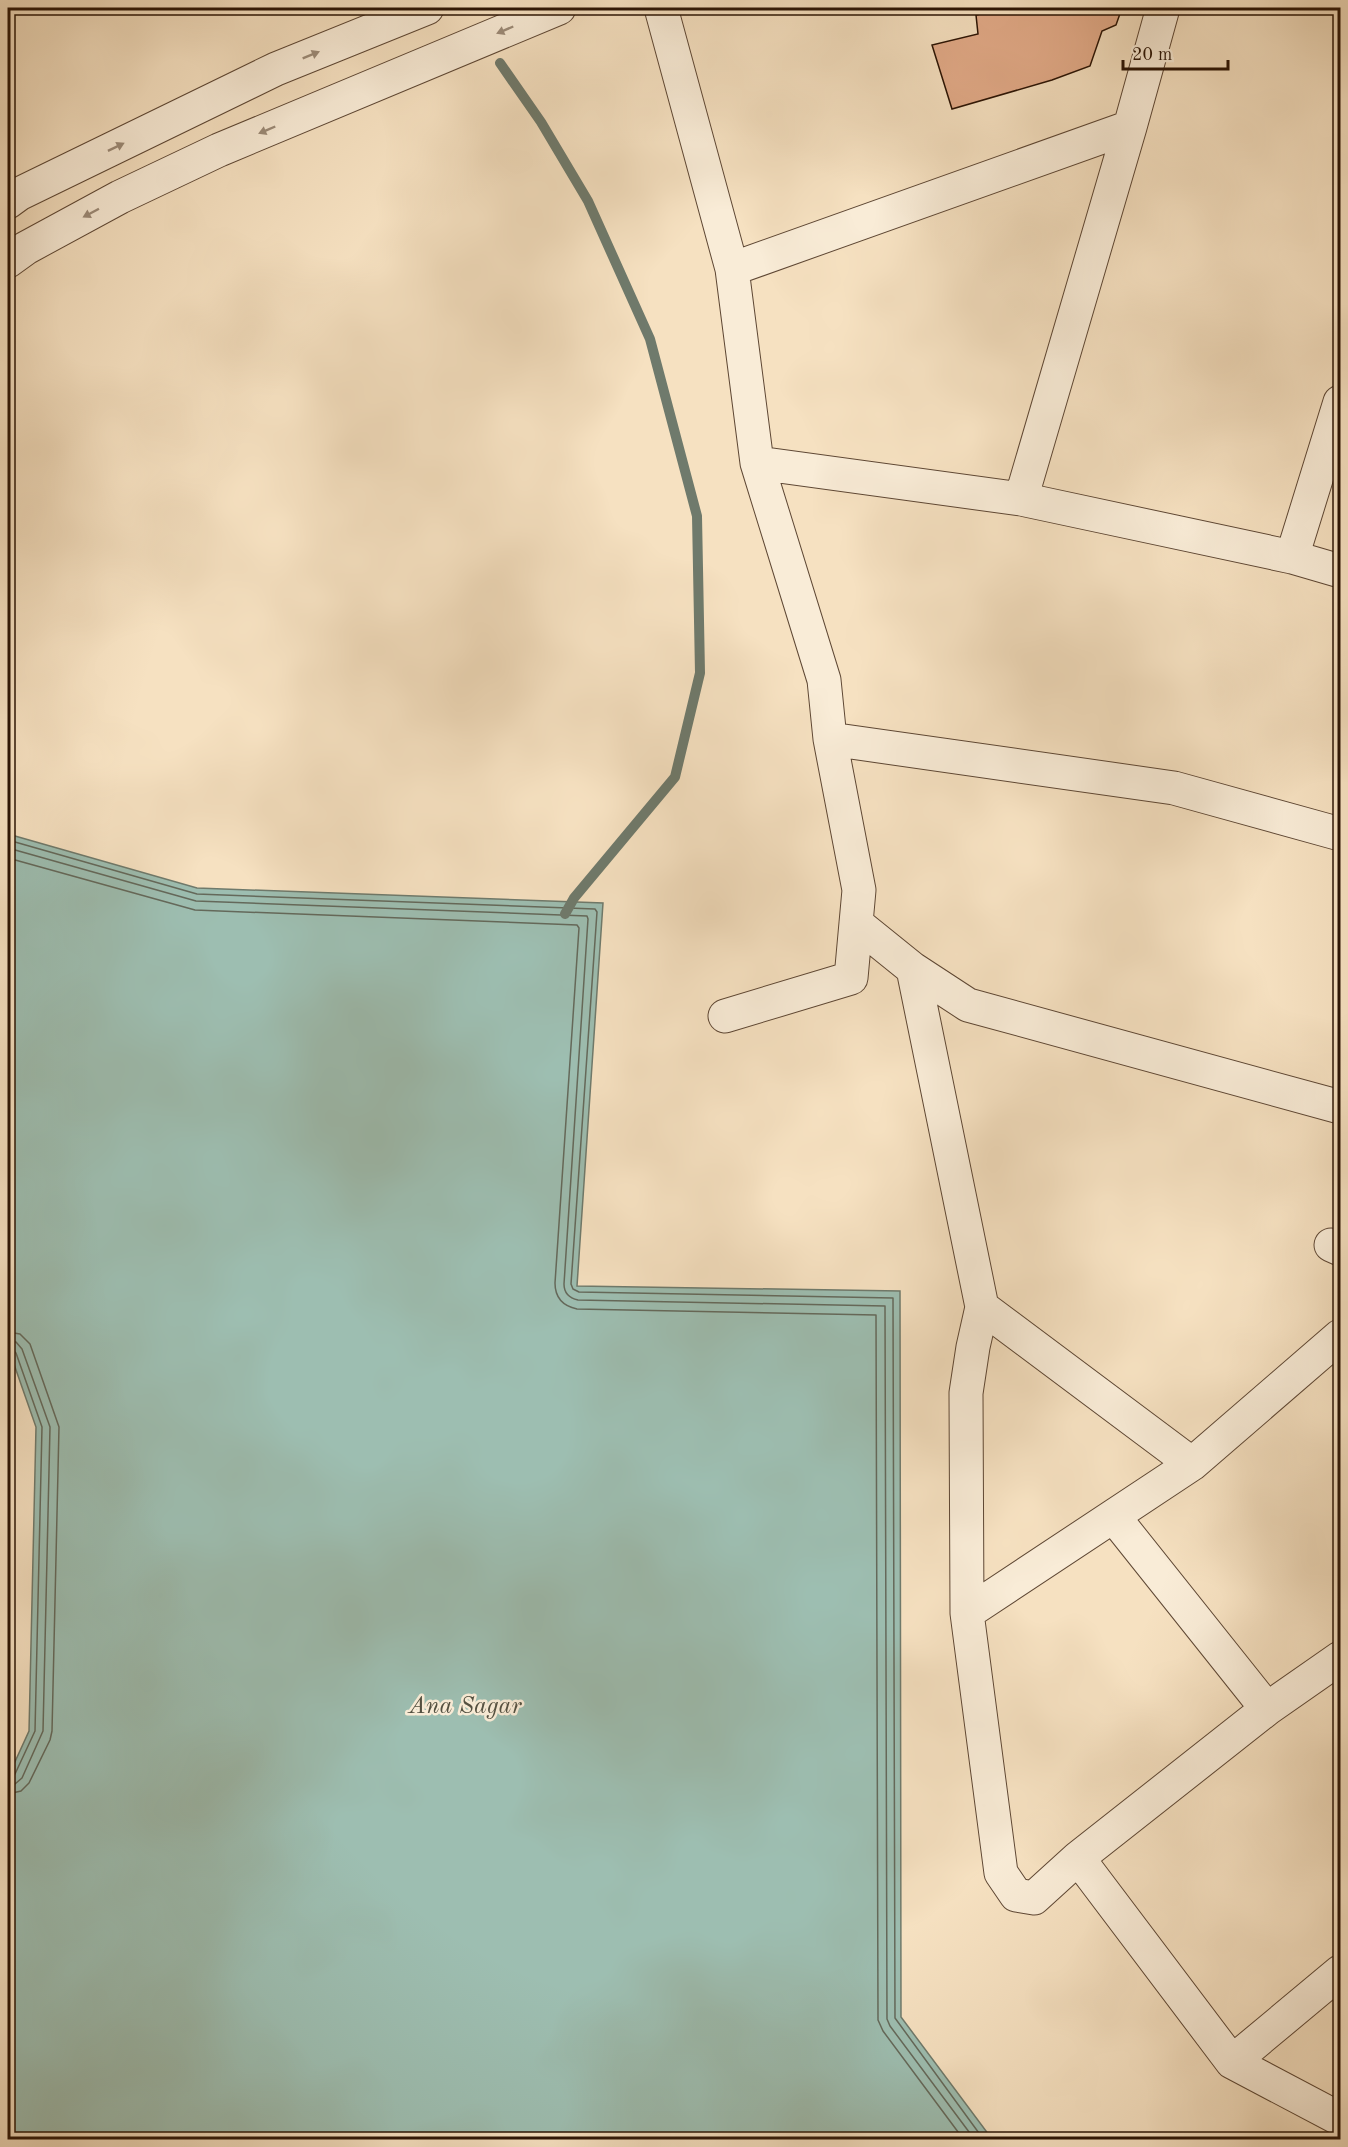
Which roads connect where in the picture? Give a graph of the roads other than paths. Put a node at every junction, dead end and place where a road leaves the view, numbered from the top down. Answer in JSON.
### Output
{"nodes":[{"id":1,"x":427,"y":8,"type":"edge"},
{"id":2,"x":559,"y":8,"type":"edge"},
{"id":3,"x":661,"y":8,"type":"edge"},
{"id":4,"x":1163,"y":8,"type":"edge"},
{"id":5,"x":276,"y":69,"type":"junction"},
{"id":6,"x":297,"y":118,"type":"junction"},
{"id":7,"x":1130,"y":127,"type":"junction"},
{"id":8,"x":8,"y":202,"type":"edge"},
{"id":9,"x":8,"y":261,"type":"edge"},
{"id":10,"x":732,"y":269,"type":"junction"},
{"id":11,"x":1341,"y":402,"type":"edge"},
{"id":12,"x":757,"y":463,"type":"junction"},
{"id":13,"x":1021,"y":499,"type":"junction"},
{"id":14,"x":1292,"y":557,"type":"junction"},
{"id":15,"x":1341,"y":571,"type":"edge"},
{"id":16,"x":830,"y":739,"type":"junction"},
{"id":17,"x":1341,"y":834,"type":"edge"},
{"id":18,"x":856,"y":924,"type":"junction"},
{"id":19,"x":913,"y":969,"type":"junction"},
{"id":20,"x":724,"y":1016,"type":"dead end"},
{"id":21,"x":1341,"y":1107,"type":"edge"},
{"id":22,"x":982,"y":1307,"type":"junction"},
{"id":23,"x":1341,"y":1335,"type":"edge"},
{"id":24,"x":1192,"y":1464,"type":"junction"},
{"id":25,"x":1114,"y":1517,"type":"junction"},
{"id":26,"x":967,"y":1613,"type":"junction"},
{"id":27,"x":1341,"y":1658,"type":"edge"},
{"id":28,"x":1267,"y":1709,"type":"junction"},
{"id":29,"x":1077,"y":1858,"type":"junction"},
{"id":30,"x":1341,"y":1972,"type":"edge"},
{"id":31,"x":1232,"y":2062,"type":"junction"},
{"id":32,"x":1341,"y":2119,"type":"edge"}],
"edges":[{"from":5,"to":1,"type":"street","one_way":true},
{"from":2,"to":6,"type":"street","one_way":true},
{"from":3,"to":10,"type":"street"},
{"from":4,"to":7,"type":"street"},
{"from":5,"to":6,"type":"street"},
{"from":8,"to":5,"type":"street","one_way":true},
{"from":6,"to":9,"type":"street","one_way":true},
{"from":7,"to":10,"type":"street"},
{"from":7,"to":13,"type":"street"},
{"from":10,"to":12,"type":"street"},
{"from":11,"to":14,"type":"street"},
{"from":12,"to":13,"type":"street"},
{"from":12,"to":16,"type":"street"},
{"from":13,"to":14,"type":"street"},
{"from":14,"to":15,"type":"street"},
{"from":16,"to":17,"type":"street"},
{"from":16,"to":18,"type":"street"},
{"from":18,"to":19,"type":"street"},
{"from":18,"to":20,"type":"street"},
{"from":19,"to":21,"type":"street"},
{"from":19,"to":22,"type":"street"},
{"from":22,"to":24,"type":"street"},
{"from":22,"to":26,"type":"street"},
{"from":23,"to":24,"type":"street"},
{"from":24,"to":25,"type":"street"},
{"from":25,"to":26,"type":"street"},
{"from":25,"to":28,"type":"street"},
{"from":26,"to":29,"type":"street"},
{"from":27,"to":28,"type":"street"},
{"from":28,"to":29,"type":"street"},
{"from":29,"to":31,"type":"street"},
{"from":30,"to":31,"type":"street"},
{"from":31,"to":32,"type":"street"}]}
